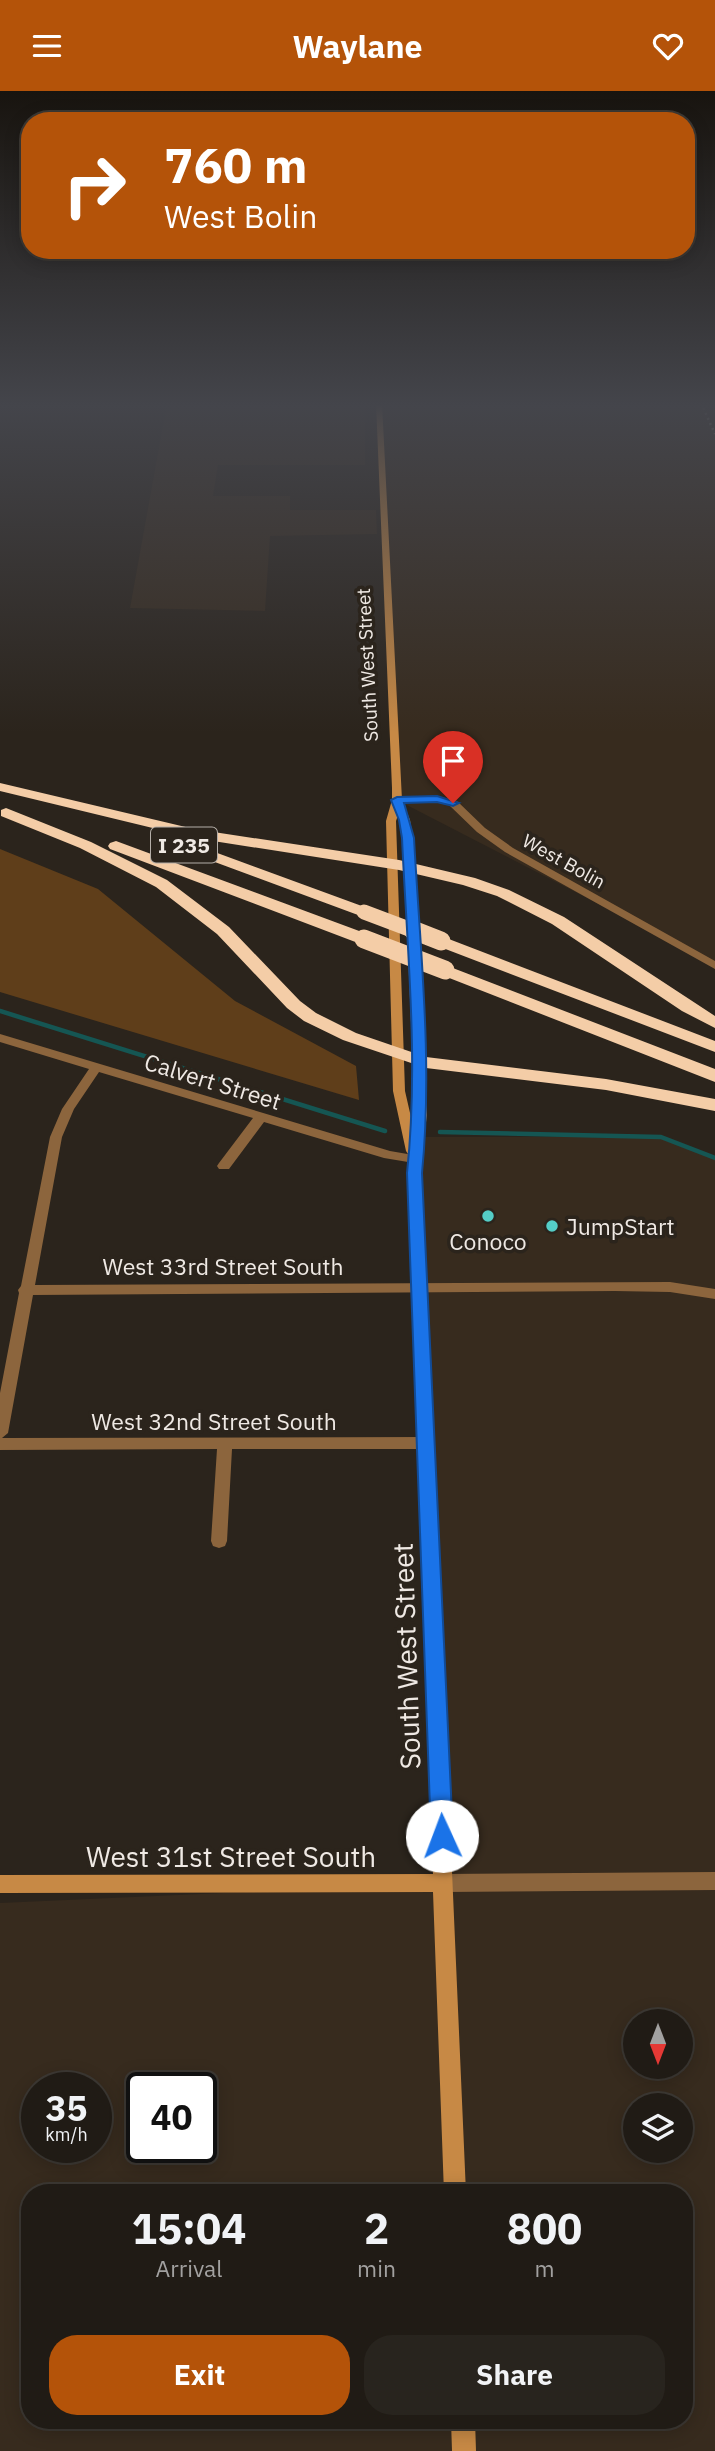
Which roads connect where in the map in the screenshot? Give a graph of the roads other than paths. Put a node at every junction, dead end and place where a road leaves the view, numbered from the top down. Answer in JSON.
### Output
{"nodes":[{"id":1,"x":384,"y":513,"type":"edge"},
{"id":2,"x":0,"y":788,"type":"edge"},
{"id":3,"x":397,"y":800,"type":"junction"},
{"id":4,"x":3,"y":812,"type":"edge"},
{"id":5,"x":391,"y":863,"type":"junction"},
{"id":6,"x":410,"y":868,"type":"junction"},
{"id":7,"x":715,"y":965,"type":"edge"},
{"id":8,"x":715,"y":1023,"type":"edge"},
{"id":9,"x":0,"y":1038,"type":"edge"},
{"id":10,"x":715,"y":1047,"type":"edge"},
{"id":11,"x":399,"y":1054,"type":"junction"},
{"id":12,"x":419,"y":1061,"type":"junction"},
{"id":13,"x":96,"y":1068,"type":"junction"},
{"id":14,"x":715,"y":1076,"type":"edge"},
{"id":15,"x":715,"y":1105,"type":"edge"},
{"id":16,"x":260,"y":1118,"type":"junction"},
{"id":17,"x":414,"y":1159,"type":"junction"},
{"id":18,"x":224,"y":1166,"type":"dead end"},
{"id":19,"x":421,"y":1289,"type":"junction"},
{"id":20,"x":25,"y":1290,"type":"junction"},
{"id":21,"x":715,"y":1294,"type":"edge"},
{"id":22,"x":0,"y":1433,"type":"edge"},
{"id":23,"x":427,"y":1443,"type":"junction"},
{"id":24,"x":0,"y":1444,"type":"edge"},
{"id":25,"x":225,"y":1444,"type":"junction"},
{"id":26,"x":219,"y":1541,"type":"dead end"},
{"id":27,"x":715,"y":1881,"type":"edge"},
{"id":28,"x":444,"y":1883,"type":"junction"},
{"id":29,"x":0,"y":1884,"type":"edge"},
{"id":30,"x":455,"y":2184,"type":"edge"},
{"id":31,"x":463,"y":2429,"type":"edge"},
{"id":32,"x":464,"y":2451,"type":"edge"}],
"edges":[{"from":1,"to":3,"type":"street","name":"South West Street"},
{"from":2,"to":5,"type":"highway"},
{"from":2,"to":10,"type":"highway","number":"I 235","bridge":true},
{"from":3,"to":5,"type":"street","name":"South West Street"},
{"from":3,"to":6,"type":"street","name":"South West Street"},
{"from":3,"to":7,"type":"street","name":"West Bolin"},
{"from":4,"to":11,"type":"highway"},
{"from":4,"to":14,"type":"highway","number":"I 235","bridge":true},
{"from":5,"to":6,"type":"highway"},
{"from":5,"to":11,"type":"street","name":"South West Street"},
{"from":6,"to":8,"type":"highway"},
{"from":6,"to":12,"type":"street","name":"South West Street"},
{"from":9,"to":13,"type":"street","name":"Calvert Street"},
{"from":11,"to":12,"type":"highway"},
{"from":11,"to":17,"type":"street","name":"South West Street"},
{"from":12,"to":15,"type":"highway"},
{"from":12,"to":17,"type":"street","name":"South West Street"},
{"from":13,"to":16,"type":"street","name":"Calvert Street"},
{"from":13,"to":20,"type":"street"},
{"from":16,"to":17,"type":"street","name":"Calvert Street"},
{"from":16,"to":18,"type":"street"},
{"from":17,"to":19,"type":"street","name":"South West Street"},
{"from":19,"to":20,"type":"street","name":"West 33rd Street South"},
{"from":19,"to":21,"type":"street","name":"West 33rd Street South"},
{"from":19,"to":23,"type":"street","name":"South West Street"},
{"from":20,"to":22,"type":"street"},
{"from":23,"to":25,"type":"street","name":"West 32nd Street South"},
{"from":23,"to":28,"type":"street","name":"South West Street"},
{"from":24,"to":25,"type":"street","name":"West 32nd Street South"},
{"from":25,"to":26,"type":"street"},
{"from":27,"to":28,"type":"street","name":"West 31st Street South"},
{"from":28,"to":29,"type":"street","name":"West 31st Street South"},
{"from":28,"to":30,"type":"street","name":"South West Street"},
{"from":31,"to":32,"type":"street"}]}
